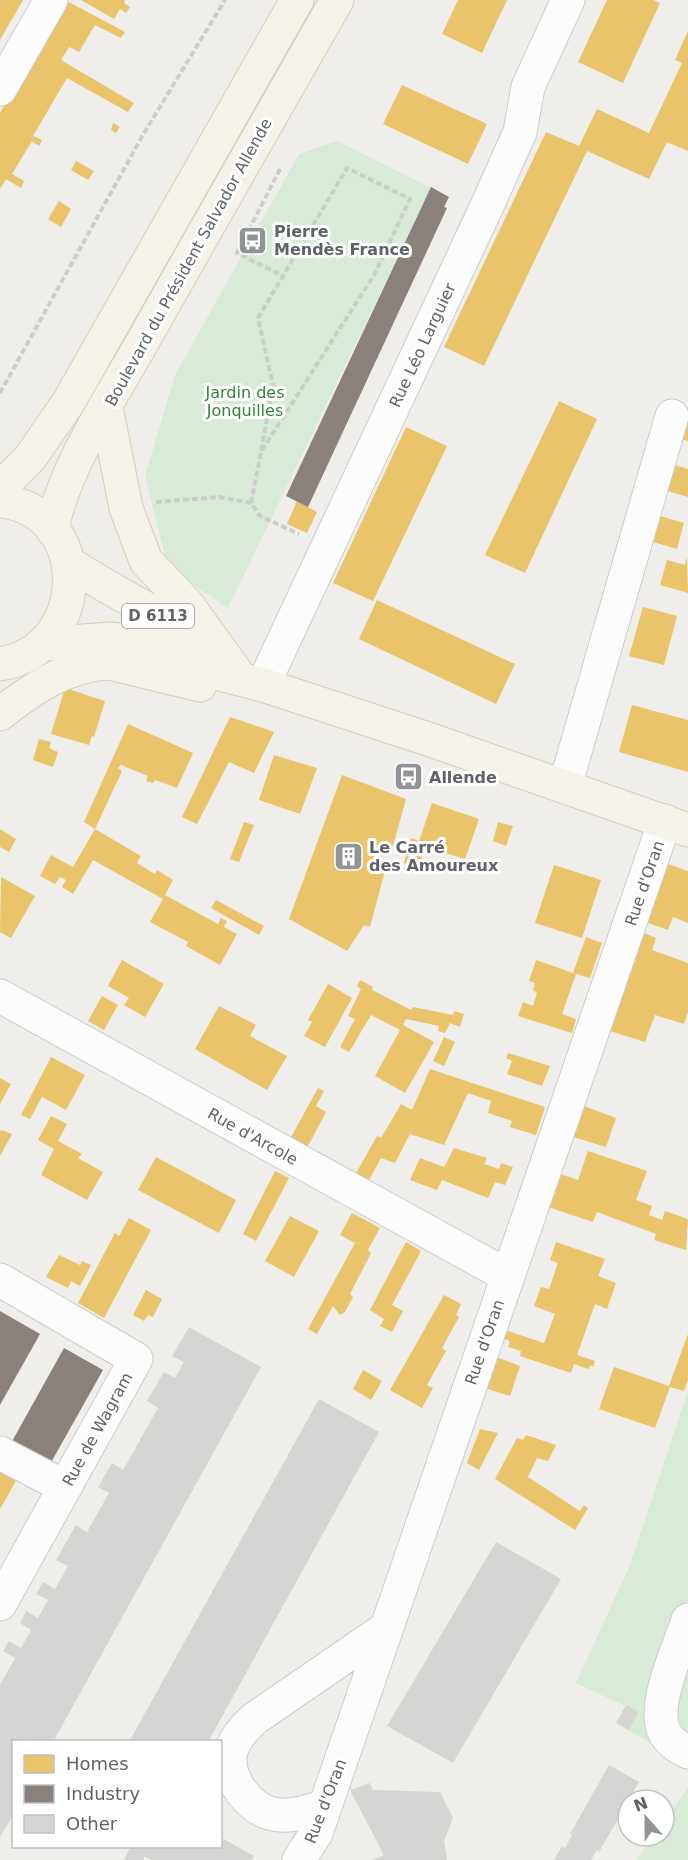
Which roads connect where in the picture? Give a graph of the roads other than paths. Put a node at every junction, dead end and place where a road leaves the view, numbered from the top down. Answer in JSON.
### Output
{"nodes":[{"id":1,"x":51,"y":0,"type":"edge"},
{"id":2,"x":297,"y":0,"type":"edge"},
{"id":3,"x":337,"y":0,"type":"edge"},
{"id":4,"x":568,"y":0,"type":"edge"},
{"id":5,"x":0,"y":89,"type":"edge"},
{"id":6,"x":106,"y":407,"type":"junction"},
{"id":7,"x":672,"y":416,"type":"dead end"},
{"id":8,"x":0,"y":488,"type":"edge"},
{"id":9,"x":0,"y":501,"type":"edge"},
{"id":10,"x":52,"y":530,"type":"junction"},
{"id":11,"x":68,"y":562,"type":"junction"},
{"id":12,"x":43,"y":644,"type":"junction"},
{"id":13,"x":0,"y":664,"type":"edge"},
{"id":14,"x":252,"y":682,"type":"junction"},
{"id":15,"x":0,"y":714,"type":"edge"},
{"id":16,"x":565,"y":786,"type":"junction"},
{"id":17,"x":676,"y":826,"type":"edge"},
{"id":18,"x":0,"y":996,"type":"edge"},
{"id":19,"x":506,"y":1275,"type":"junction"},
{"id":20,"x":0,"y":1281,"type":"edge"},
{"id":21,"x":0,"y":1452,"type":"edge"},
{"id":22,"x":65,"y":1487,"type":"junction"},
{"id":23,"x":0,"y":1604,"type":"edge"},
{"id":24,"x":688,"y":1620,"type":"edge"},
{"id":25,"x":385,"y":1629,"type":"junction"},
{"id":26,"x":688,"y":1752,"type":"edge"},
{"id":27,"x":324,"y":1807,"type":"junction"},
{"id":28,"x":299,"y":1860,"type":"edge"}],
"edges":[{"from":1,"to":5,"type":"street"},
{"from":2,"to":8,"type":"main road","name":"Boulevard du Président Salvador Allende"},
{"from":3,"to":6,"type":"main road","name":"Boulevard du Président Salvador Allende"},
{"from":4,"to":14,"type":"street","name":"Rue Léo Larguier"},
{"from":6,"to":10,"type":"main road","name":"Boulevard du Président Salvador Allende"},
{"from":6,"to":14,"type":"main road"},
{"from":7,"to":16,"type":"street"},
{"from":9,"to":10,"type":"main road"},
{"from":10,"to":11,"type":"main road"},
{"from":11,"to":12,"type":"main road"},
{"from":11,"to":14,"type":"main road","number":"D 6113"},
{"from":12,"to":13,"type":"main road"},
{"from":12,"to":14,"type":"main road","number":"D 6113"},
{"from":14,"to":15,"type":"main road"},
{"from":14,"to":16,"type":"main road","number":"D 6113"},
{"from":16,"to":17,"type":"main road","number":"D 6113"},
{"from":17,"to":19,"type":"street","name":"Rue d'Oran"},
{"from":18,"to":19,"type":"street","name":"Rue d'Arcole"},
{"from":19,"to":25,"type":"street","name":"Rue d'Oran"},
{"from":20,"to":22,"type":"street","name":"Rue de Wagram"},
{"from":21,"to":22,"type":"street"},
{"from":22,"to":23,"type":"street","name":"Rue de Wagram"},
{"from":24,"to":26,"type":"street"},
{"from":25,"to":27,"type":"street","name":"Rue d'Oran"},
{"from":25,"to":27,"type":"street"},
{"from":27,"to":28,"type":"street","name":"Rue d'Oran"}]}
